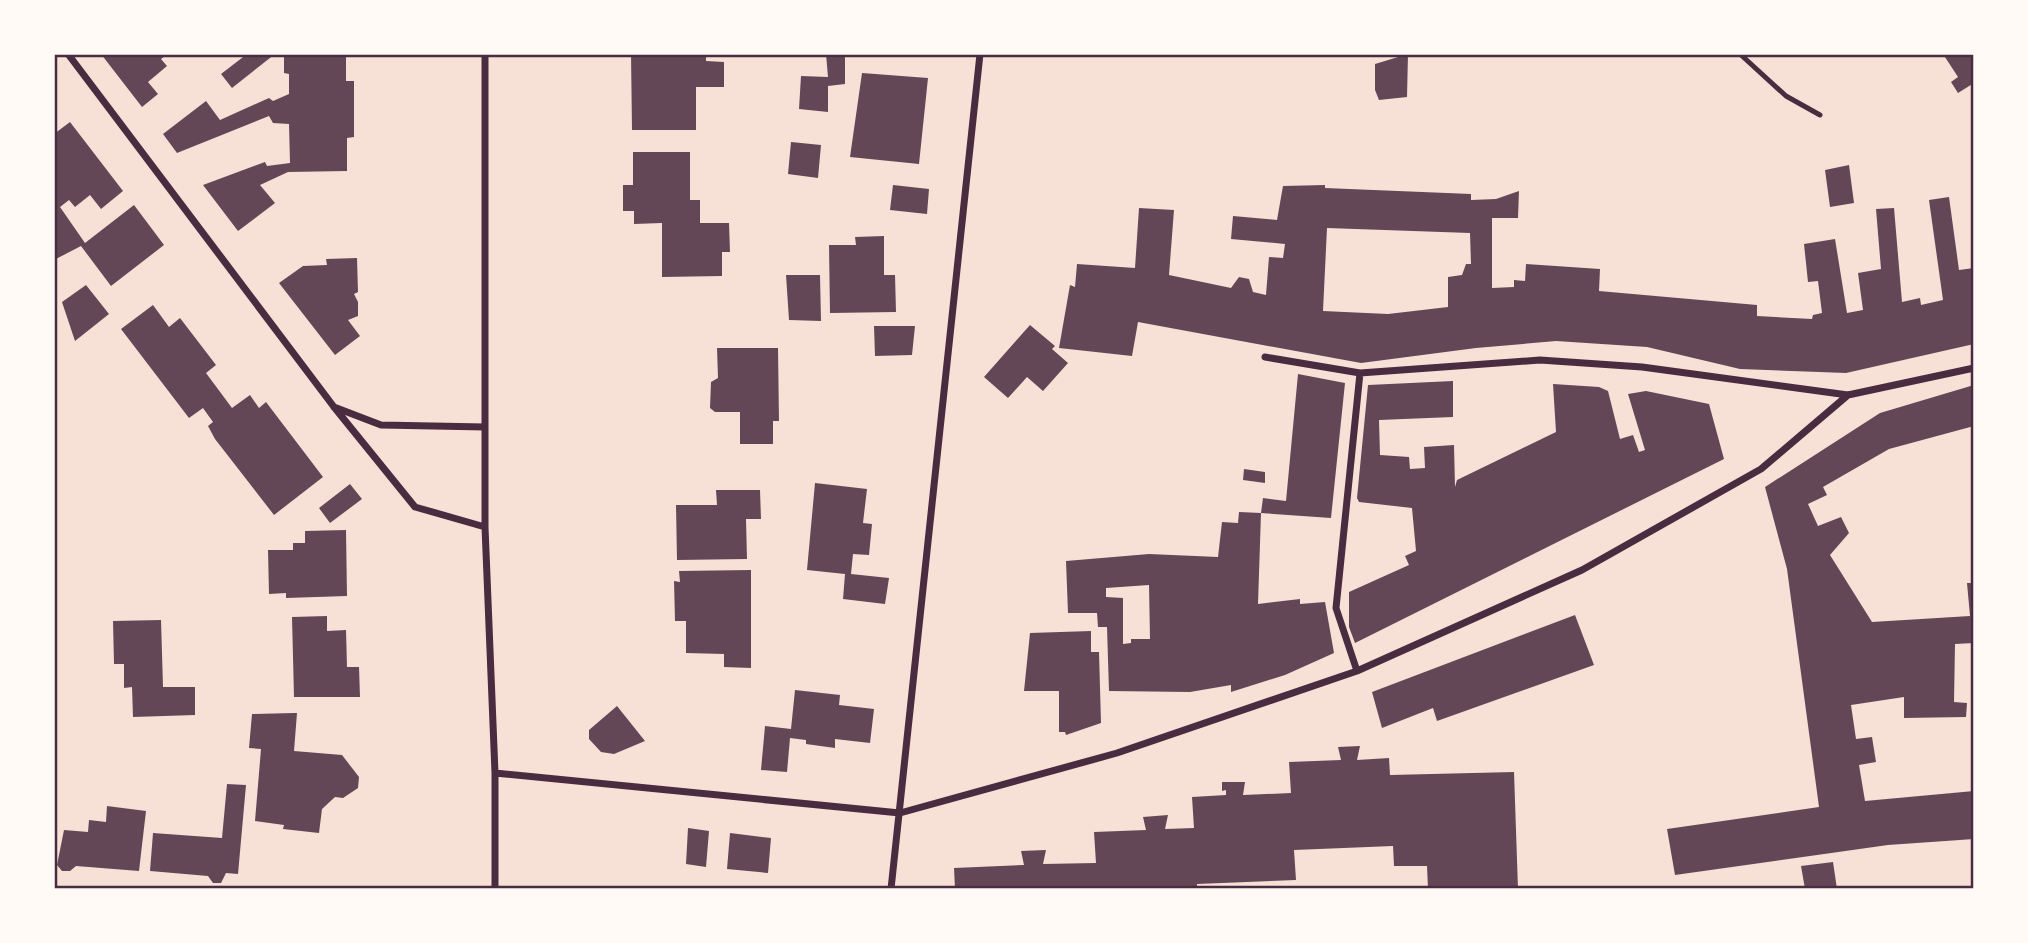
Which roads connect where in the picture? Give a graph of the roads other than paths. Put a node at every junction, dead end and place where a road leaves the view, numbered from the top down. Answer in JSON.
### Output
{"nodes":[{"id":1,"x":68,"y":54,"type":"edge"},
{"id":2,"x":485,"y":54,"type":"edge"},
{"id":3,"x":980,"y":54,"type":"edge"},
{"id":4,"x":1740,"y":54,"type":"edge"},
{"id":5,"x":1820,"y":115,"type":"dead end"},
{"id":6,"x":1265,"y":357,"type":"dead end"},
{"id":7,"x":1974,"y":368,"type":"edge"},
{"id":8,"x":1360,"y":373,"type":"junction"},
{"id":9,"x":1847,"y":394,"type":"junction"},
{"id":10,"x":334,"y":407,"type":"junction"},
{"id":11,"x":485,"y":427,"type":"junction"},
{"id":12,"x":485,"y":527,"type":"junction"},
{"id":13,"x":1357,"y":671,"type":"junction"},
{"id":14,"x":495,"y":774,"type":"junction"},
{"id":15,"x":900,"y":813,"type":"junction"},
{"id":16,"x":495,"y":889,"type":"edge"},
{"id":17,"x":891,"y":889,"type":"edge"}],
"edges":[{"from":1,"to":10,"type":"street"},
{"from":2,"to":11,"type":"street"},
{"from":3,"to":15,"type":"street"},
{"from":4,"to":5,"type":"lane"},
{"from":6,"to":8,"type":"street"},
{"from":7,"to":9,"type":"street"},
{"from":8,"to":9,"type":"street"},
{"from":8,"to":13,"type":"street"},
{"from":9,"to":13,"type":"street"},
{"from":10,"to":11,"type":"street"},
{"from":10,"to":12,"type":"street"},
{"from":11,"to":12,"type":"street"},
{"from":12,"to":14,"type":"street"},
{"from":13,"to":15,"type":"street"},
{"from":14,"to":15,"type":"street"},
{"from":14,"to":16,"type":"street"},
{"from":15,"to":17,"type":"street"}]}
